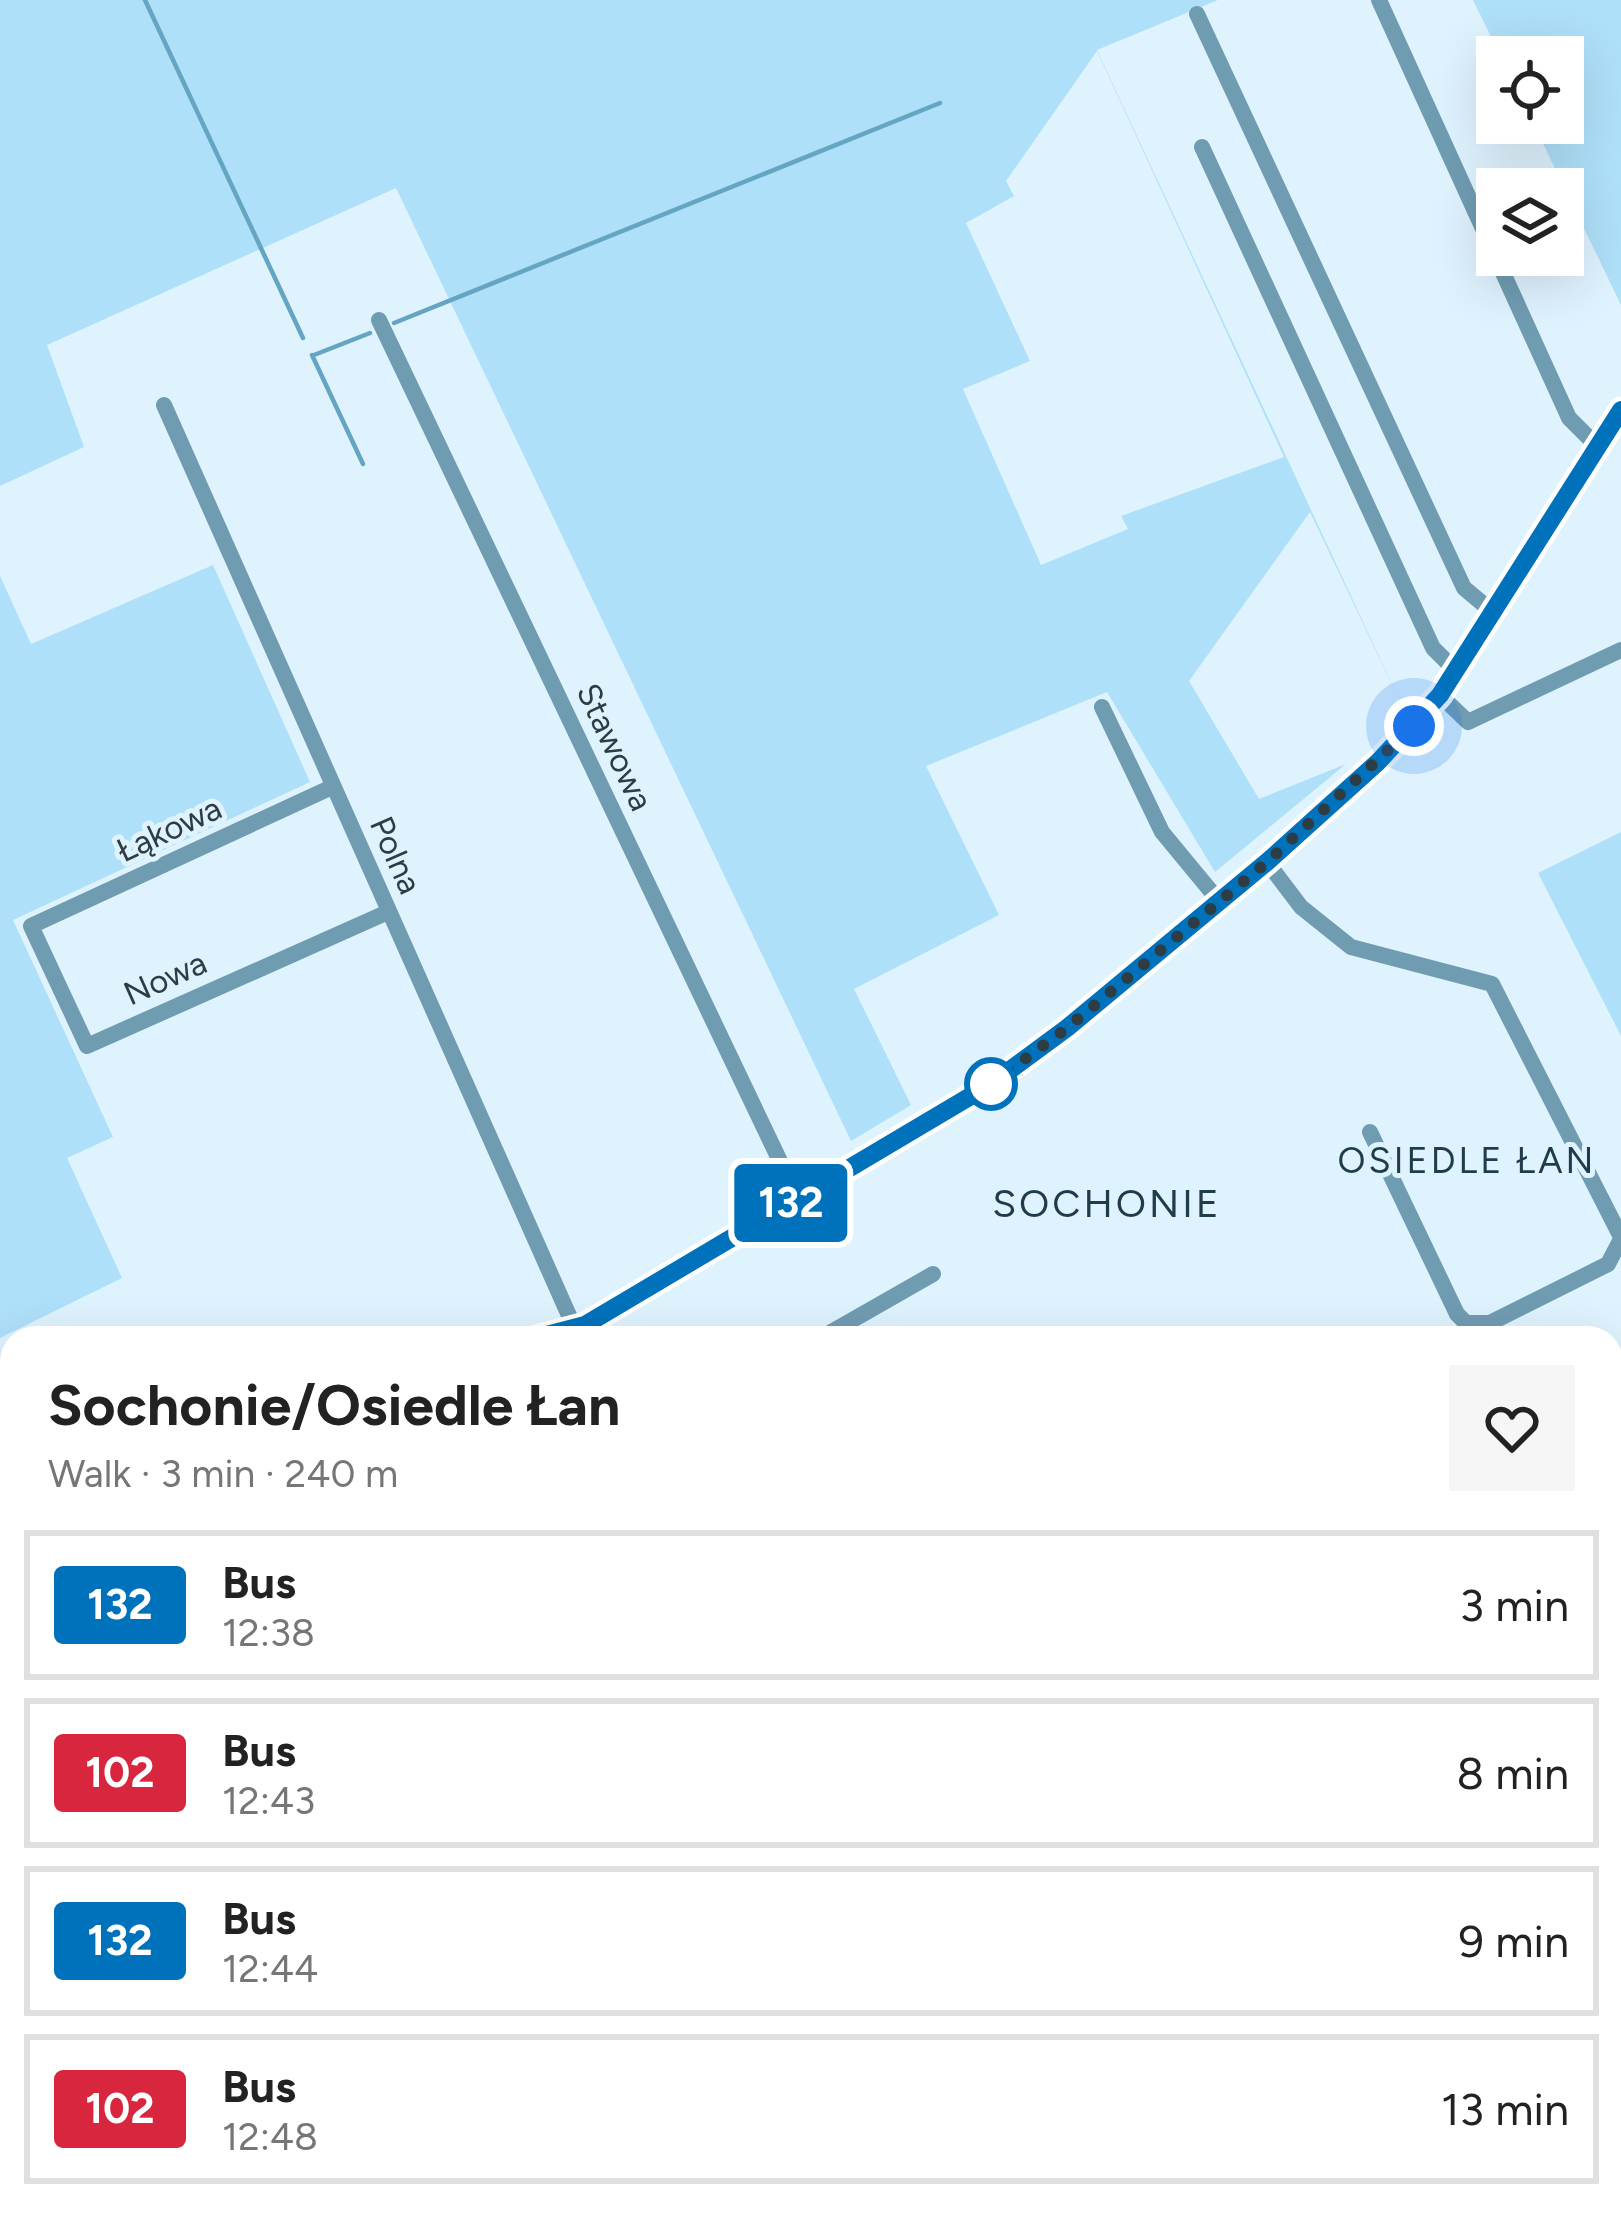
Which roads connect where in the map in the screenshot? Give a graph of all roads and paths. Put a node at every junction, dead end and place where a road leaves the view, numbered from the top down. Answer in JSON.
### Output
{"nodes":[{"id":1,"x":1379,"y":0,"type":"edge"},
{"id":2,"x":1196,"y":14,"type":"dead end"},
{"id":3,"x":1202,"y":147,"type":"dead end"},
{"id":4,"x":379,"y":320,"type":"dead end"},
{"id":5,"x":164,"y":405,"type":"dead end"},
{"id":6,"x":1621,"y":410,"type":"edge"},
{"id":7,"x":1598,"y":447,"type":"junction"},
{"id":8,"x":1494,"y":613,"type":"junction"},
{"id":9,"x":1621,"y":650,"type":"edge"},
{"id":10,"x":1456,"y":670,"type":"junction"},
{"id":11,"x":1440,"y":695,"type":"junction"},
{"id":12,"x":1102,"y":707,"type":"dead end"},
{"id":13,"x":332,"y":787,"type":"junction"},
{"id":14,"x":1267,"y":862,"type":"junction"},
{"id":15,"x":1219,"y":901,"type":"junction"},
{"id":16,"x":388,"y":912,"type":"junction"},
{"id":17,"x":31,"y":926,"type":"joint"},
{"id":18,"x":1370,"y":1132,"type":"dead end"},
{"id":19,"x":798,"y":1198,"type":"junction"},
{"id":20,"x":1621,"y":1238,"type":"edge"},
{"id":21,"x":933,"y":1274,"type":"dead end"},
{"id":22,"x":582,"y":1326,"type":"edge"},
{"id":23,"x":592,"y":1326,"type":"edge"},
{"id":24,"x":841,"y":1326,"type":"edge"}],
"edges":[{"from":1,"to":7,"type":"street"},
{"from":2,"to":8,"type":"street"},
{"from":3,"to":10,"type":"street"},
{"from":4,"to":19,"type":"street","name":"Stawowa"},
{"from":5,"to":13,"type":"street","name":"Polna"},
{"from":6,"to":7,"type":"street"},
{"from":7,"to":8,"type":"street"},
{"from":8,"to":10,"type":"street"},
{"from":9,"to":11,"type":"street"},
{"from":10,"to":11,"type":"street"},
{"from":11,"to":14,"type":"street"},
{"from":12,"to":15,"type":"street"},
{"from":13,"to":16,"type":"street","name":"Polna"},
{"from":13,"to":17,"type":"street","name":"Łąkowa"},
{"from":14,"to":15,"type":"street"},
{"from":14,"to":20,"type":"street"},
{"from":15,"to":19,"type":"street"},
{"from":16,"to":17,"type":"street","name":"Nowa"},
{"from":16,"to":22,"type":"street","name":"Polna"},
{"from":18,"to":20,"type":"street"},
{"from":19,"to":23,"type":"street"},
{"from":21,"to":24,"type":"street"}]}
